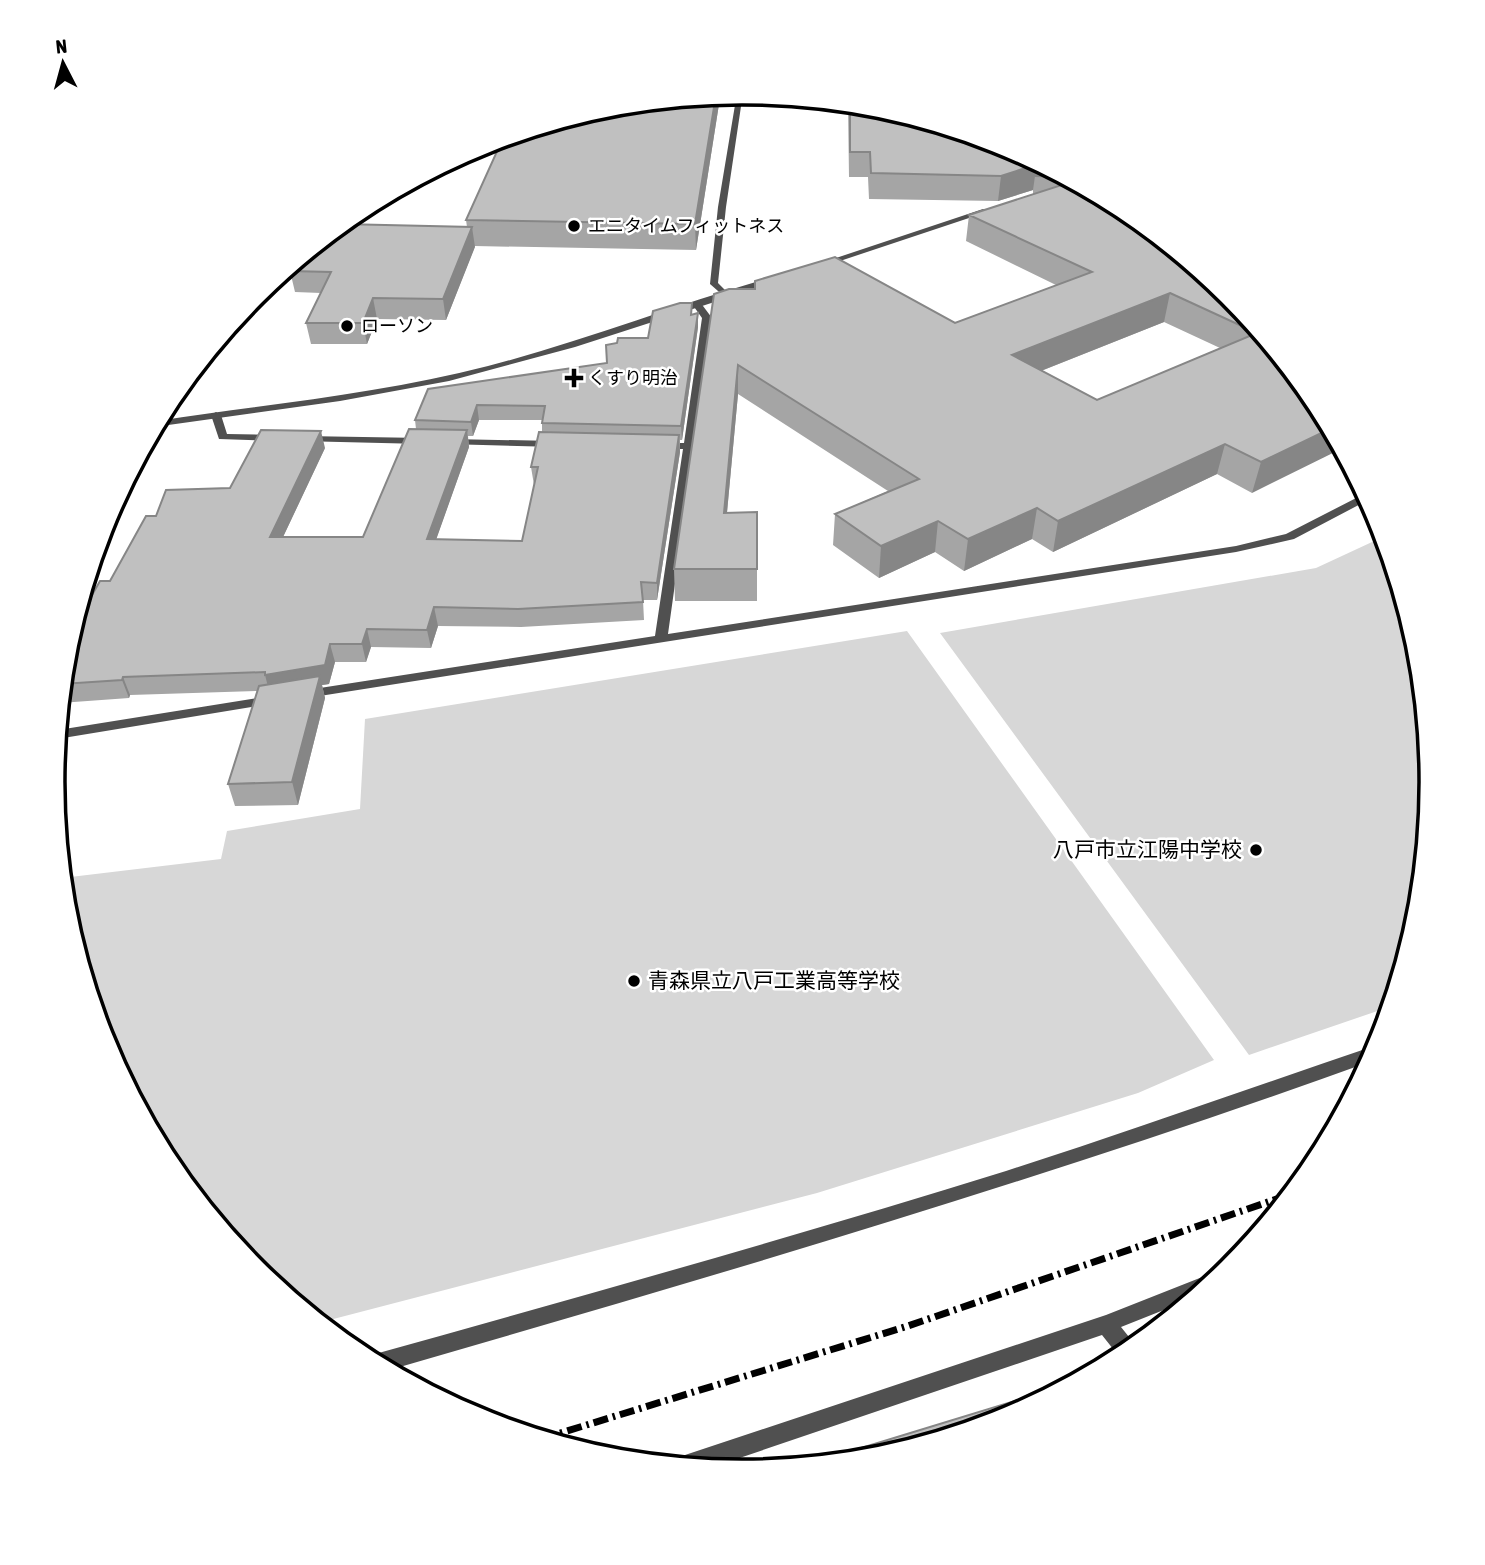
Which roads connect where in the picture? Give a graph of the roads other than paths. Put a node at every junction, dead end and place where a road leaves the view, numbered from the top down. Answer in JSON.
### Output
{"nodes":[{"id":1,"x":738,"y":105,"type":"edge"},
{"id":2,"x":998,"y":207,"type":"edge"},
{"id":3,"x":817,"y":266,"type":"edge"},
{"id":4,"x":778,"y":278,"type":"edge"},
{"id":5,"x":726,"y":295,"type":"junction"},
{"id":6,"x":697,"y":304,"type":"junction"},
{"id":7,"x":216,"y":415,"type":"junction"},
{"id":8,"x":169,"y":422,"type":"edge"},
{"id":9,"x":429,"y":441,"type":"edge"},
{"id":10,"x":443,"y":442,"type":"edge"},
{"id":11,"x":567,"y":444,"type":"edge"},
{"id":12,"x":649,"y":446,"type":"edge"},
{"id":13,"x":690,"y":446,"type":"junction"},
{"id":14,"x":1359,"y":501,"type":"edge"},
{"id":15,"x":661,"y":637,"type":"junction"},
{"id":16,"x":291,"y":697,"type":"edge"},
{"id":17,"x":277,"y":699,"type":"edge"},
{"id":18,"x":67,"y":732,"type":"edge"},
{"id":19,"x":1361,"y":1058,"type":"edge"},
{"id":20,"x":1190,"y":1291,"type":"edge"},
{"id":21,"x":1106,"y":1324,"type":"junction"},
{"id":22,"x":1122,"y":1344,"type":"edge"},
{"id":23,"x":389,"y":1360,"type":"edge"},
{"id":24,"x":703,"y":1459,"type":"edge"}],
"edges":[{"from":1,"to":5,"type":"street"},
{"from":2,"to":3,"type":"street"},
{"from":4,"to":5,"type":"street"},
{"from":5,"to":6,"type":"street"},
{"from":6,"to":7,"type":"street"},
{"from":6,"to":13,"type":"street"},
{"from":7,"to":8,"type":"street"},
{"from":7,"to":9,"type":"street"},
{"from":10,"to":11,"type":"street"},
{"from":12,"to":13,"type":"street"},
{"from":13,"to":15,"type":"street"},
{"from":14,"to":15,"type":"street"},
{"from":15,"to":16,"type":"street"},
{"from":17,"to":18,"type":"street"},
{"from":19,"to":23,"type":"street"},
{"from":20,"to":21,"type":"street"},
{"from":21,"to":22,"type":"street"},
{"from":21,"to":24,"type":"street"}]}
